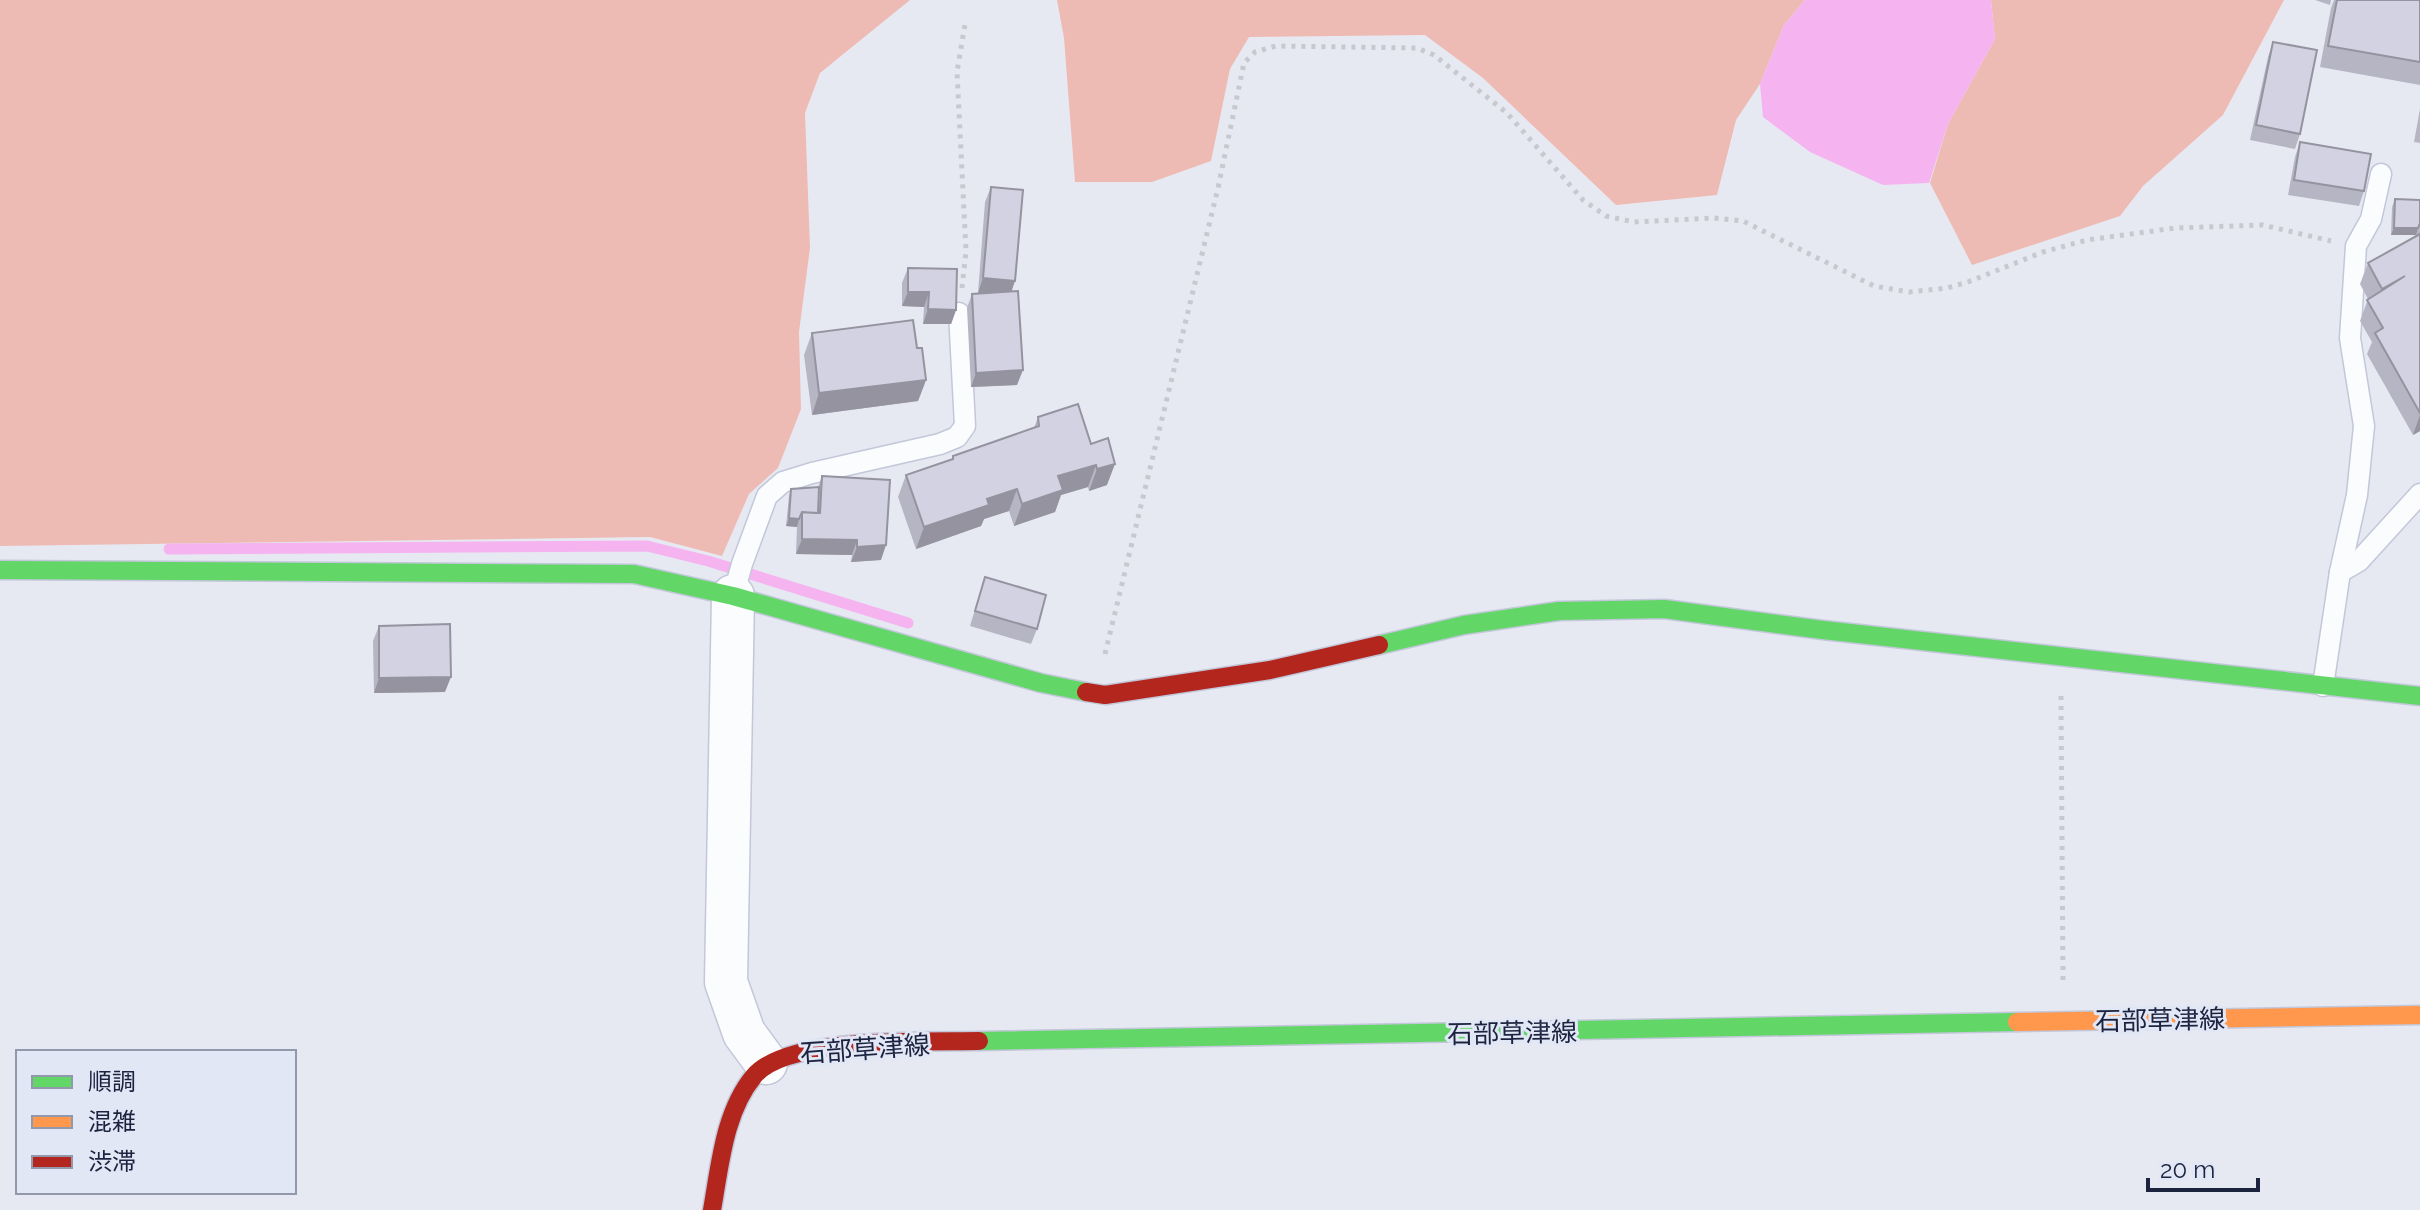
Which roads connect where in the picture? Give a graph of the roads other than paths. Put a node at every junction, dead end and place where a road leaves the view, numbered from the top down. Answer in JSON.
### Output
{"nodes":[{"id":1,"x":2381,"y":174,"type":"dead end"},
{"id":2,"x":959,"y":313,"type":"edge"},
{"id":3,"x":2420,"y":494,"type":"edge"},
{"id":4,"x":0,"y":570,"type":"edge"},
{"id":5,"x":2340,"y":572,"type":"junction"},
{"id":6,"x":737,"y":580,"type":"junction"},
{"id":7,"x":2324,"y":677,"type":"junction"},
{"id":8,"x":2420,"y":696,"type":"edge"},
{"id":9,"x":2420,"y":1015,"type":"edge"},
{"id":10,"x":766,"y":1063,"type":"junction"},
{"id":11,"x":712,"y":1210,"type":"edge"}],
"edges":[{"from":1,"to":5,"type":"lane"},
{"from":2,"to":6,"type":"lane"},
{"from":3,"to":5,"type":"lane"},
{"from":4,"to":6,"type":"street"},
{"from":5,"to":7,"type":"lane"},
{"from":6,"to":7,"type":"street"},
{"from":6,"to":10,"type":"street"},
{"from":7,"to":8,"type":"street"},
{"from":9,"to":10,"type":"street","name":"石部草津線"},
{"from":10,"to":11,"type":"street","name":"石部草津線"}]}
